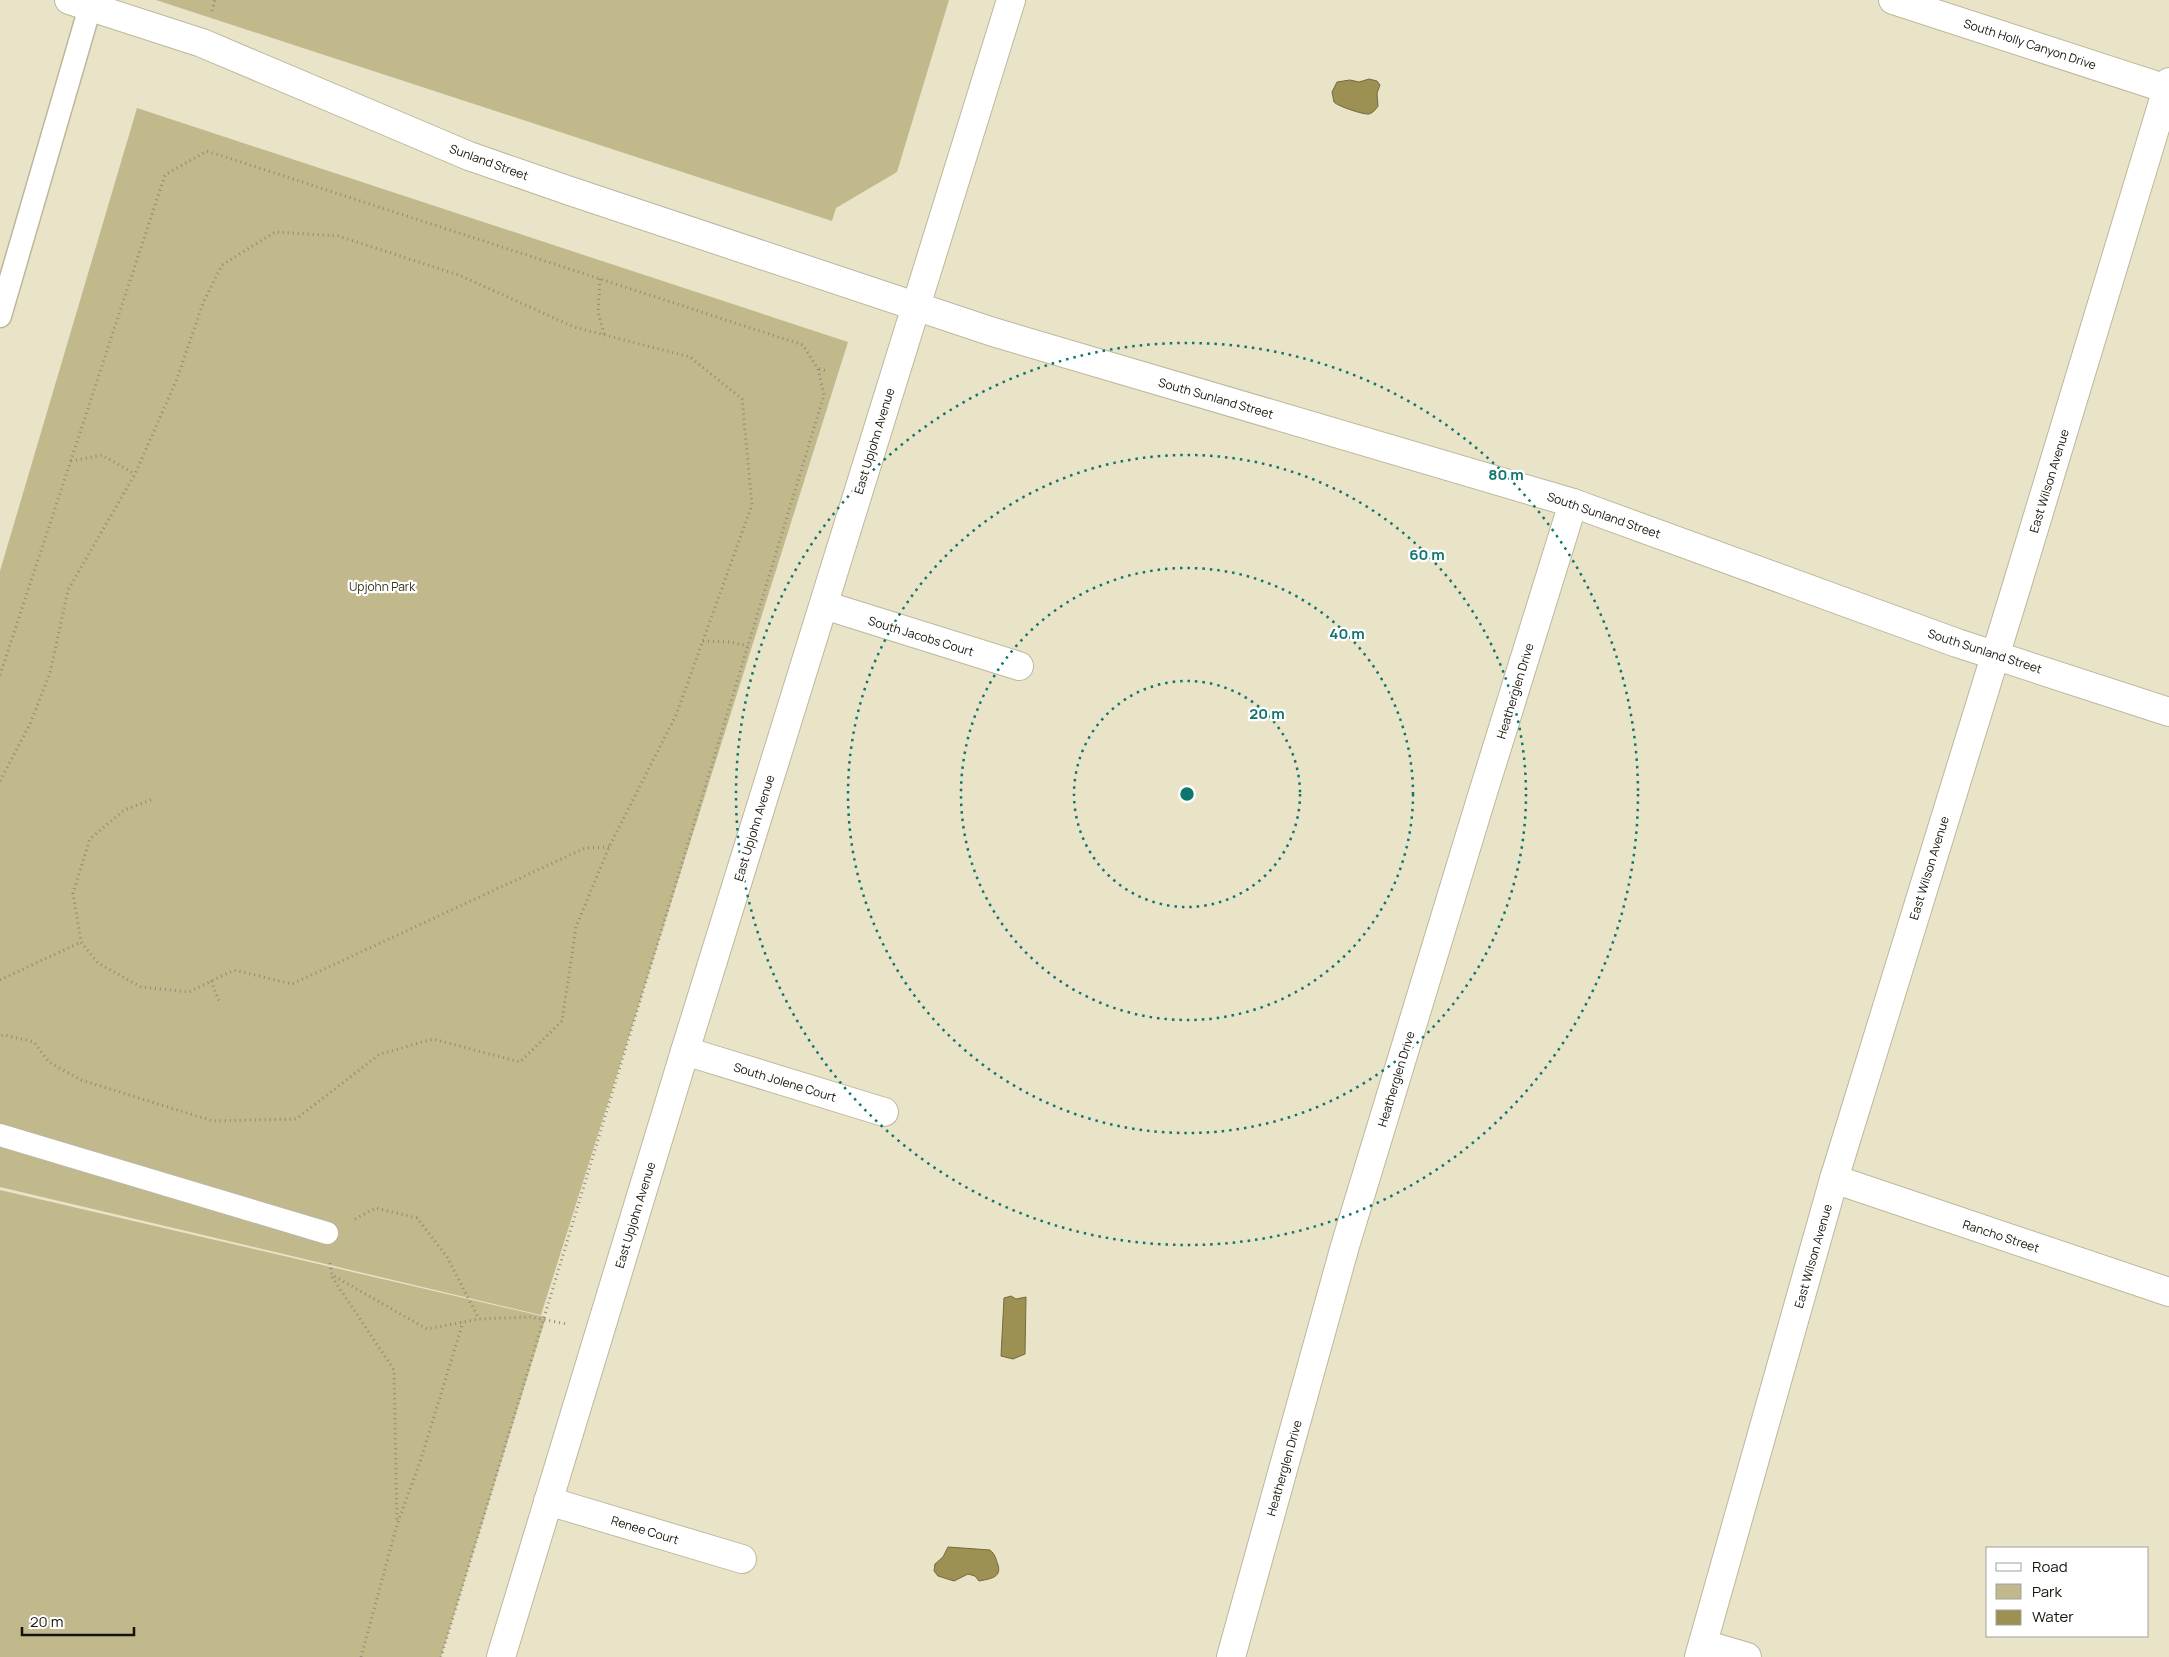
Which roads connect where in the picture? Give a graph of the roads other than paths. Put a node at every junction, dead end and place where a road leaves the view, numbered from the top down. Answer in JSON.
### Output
{"nodes":[{"id":1,"x":1010,"y":0,"type":"edge"},
{"id":2,"x":1893,"y":0,"type":"edge"},
{"id":3,"x":80,"y":3,"type":"edge"},
{"id":4,"x":2168,"y":85,"type":"edge"},
{"id":5,"x":916,"y":307,"type":"junction"},
{"id":6,"x":0,"y":316,"type":"edge"},
{"id":7,"x":1573,"y":503,"type":"junction"},
{"id":8,"x":824,"y":605,"type":"junction"},
{"id":9,"x":1995,"y":655,"type":"junction"},
{"id":10,"x":1019,"y":666,"type":"dead end"},
{"id":11,"x":2169,"y":712,"type":"edge"},
{"id":12,"x":685,"y":1051,"type":"junction"},
{"id":13,"x":884,"y":1112,"type":"dead end"},
{"id":14,"x":0,"y":1135,"type":"edge"},
{"id":15,"x":1834,"y":1179,"type":"junction"},
{"id":16,"x":327,"y":1233,"type":"road end"},
{"id":17,"x":2169,"y":1292,"type":"edge"},
{"id":18,"x":548,"y":1501,"type":"junction"},
{"id":19,"x":742,"y":1559,"type":"dead end"},
{"id":20,"x":1701,"y":1651,"type":"edge"},
{"id":21,"x":500,"y":1657,"type":"edge"},
{"id":22,"x":1231,"y":1657,"type":"edge"},
{"id":23,"x":1746,"y":1657,"type":"edge"}],
"edges":[{"from":1,"to":5,"type":"street","name":"East Upjohn Avenue"},
{"from":2,"to":4,"type":"street","name":"South Holly Canyon Drive"},
{"from":3,"to":5,"type":"street","name":"Sunland Street"},
{"from":3,"to":6,"type":"lane"},
{"from":4,"to":9,"type":"street","name":"East Wilson Avenue"},
{"from":5,"to":7,"type":"street","name":"South Sunland Street"},
{"from":5,"to":8,"type":"street","name":"East Upjohn Avenue"},
{"from":7,"to":9,"type":"street","name":"South Sunland Street"},
{"from":7,"to":22,"type":"street","name":"Heatherglen Drive"},
{"from":8,"to":10,"type":"street","name":"South Jacobs Court"},
{"from":8,"to":12,"type":"street","name":"East Upjohn Avenue"},
{"from":9,"to":11,"type":"street","name":"South Sunland Street"},
{"from":9,"to":15,"type":"street","name":"East Wilson Avenue"},
{"from":12,"to":13,"type":"street","name":"South Jolene Court"},
{"from":12,"to":18,"type":"street","name":"East Upjohn Avenue"},
{"from":14,"to":16,"type":"lane"},
{"from":15,"to":17,"type":"street","name":"Rancho Street"},
{"from":15,"to":20,"type":"street","name":"East Wilson Avenue"},
{"from":18,"to":19,"type":"street","name":"Renee Court"},
{"from":18,"to":21,"type":"street","name":"East Upjohn Avenue"},
{"from":20,"to":23,"type":"street"}]}
